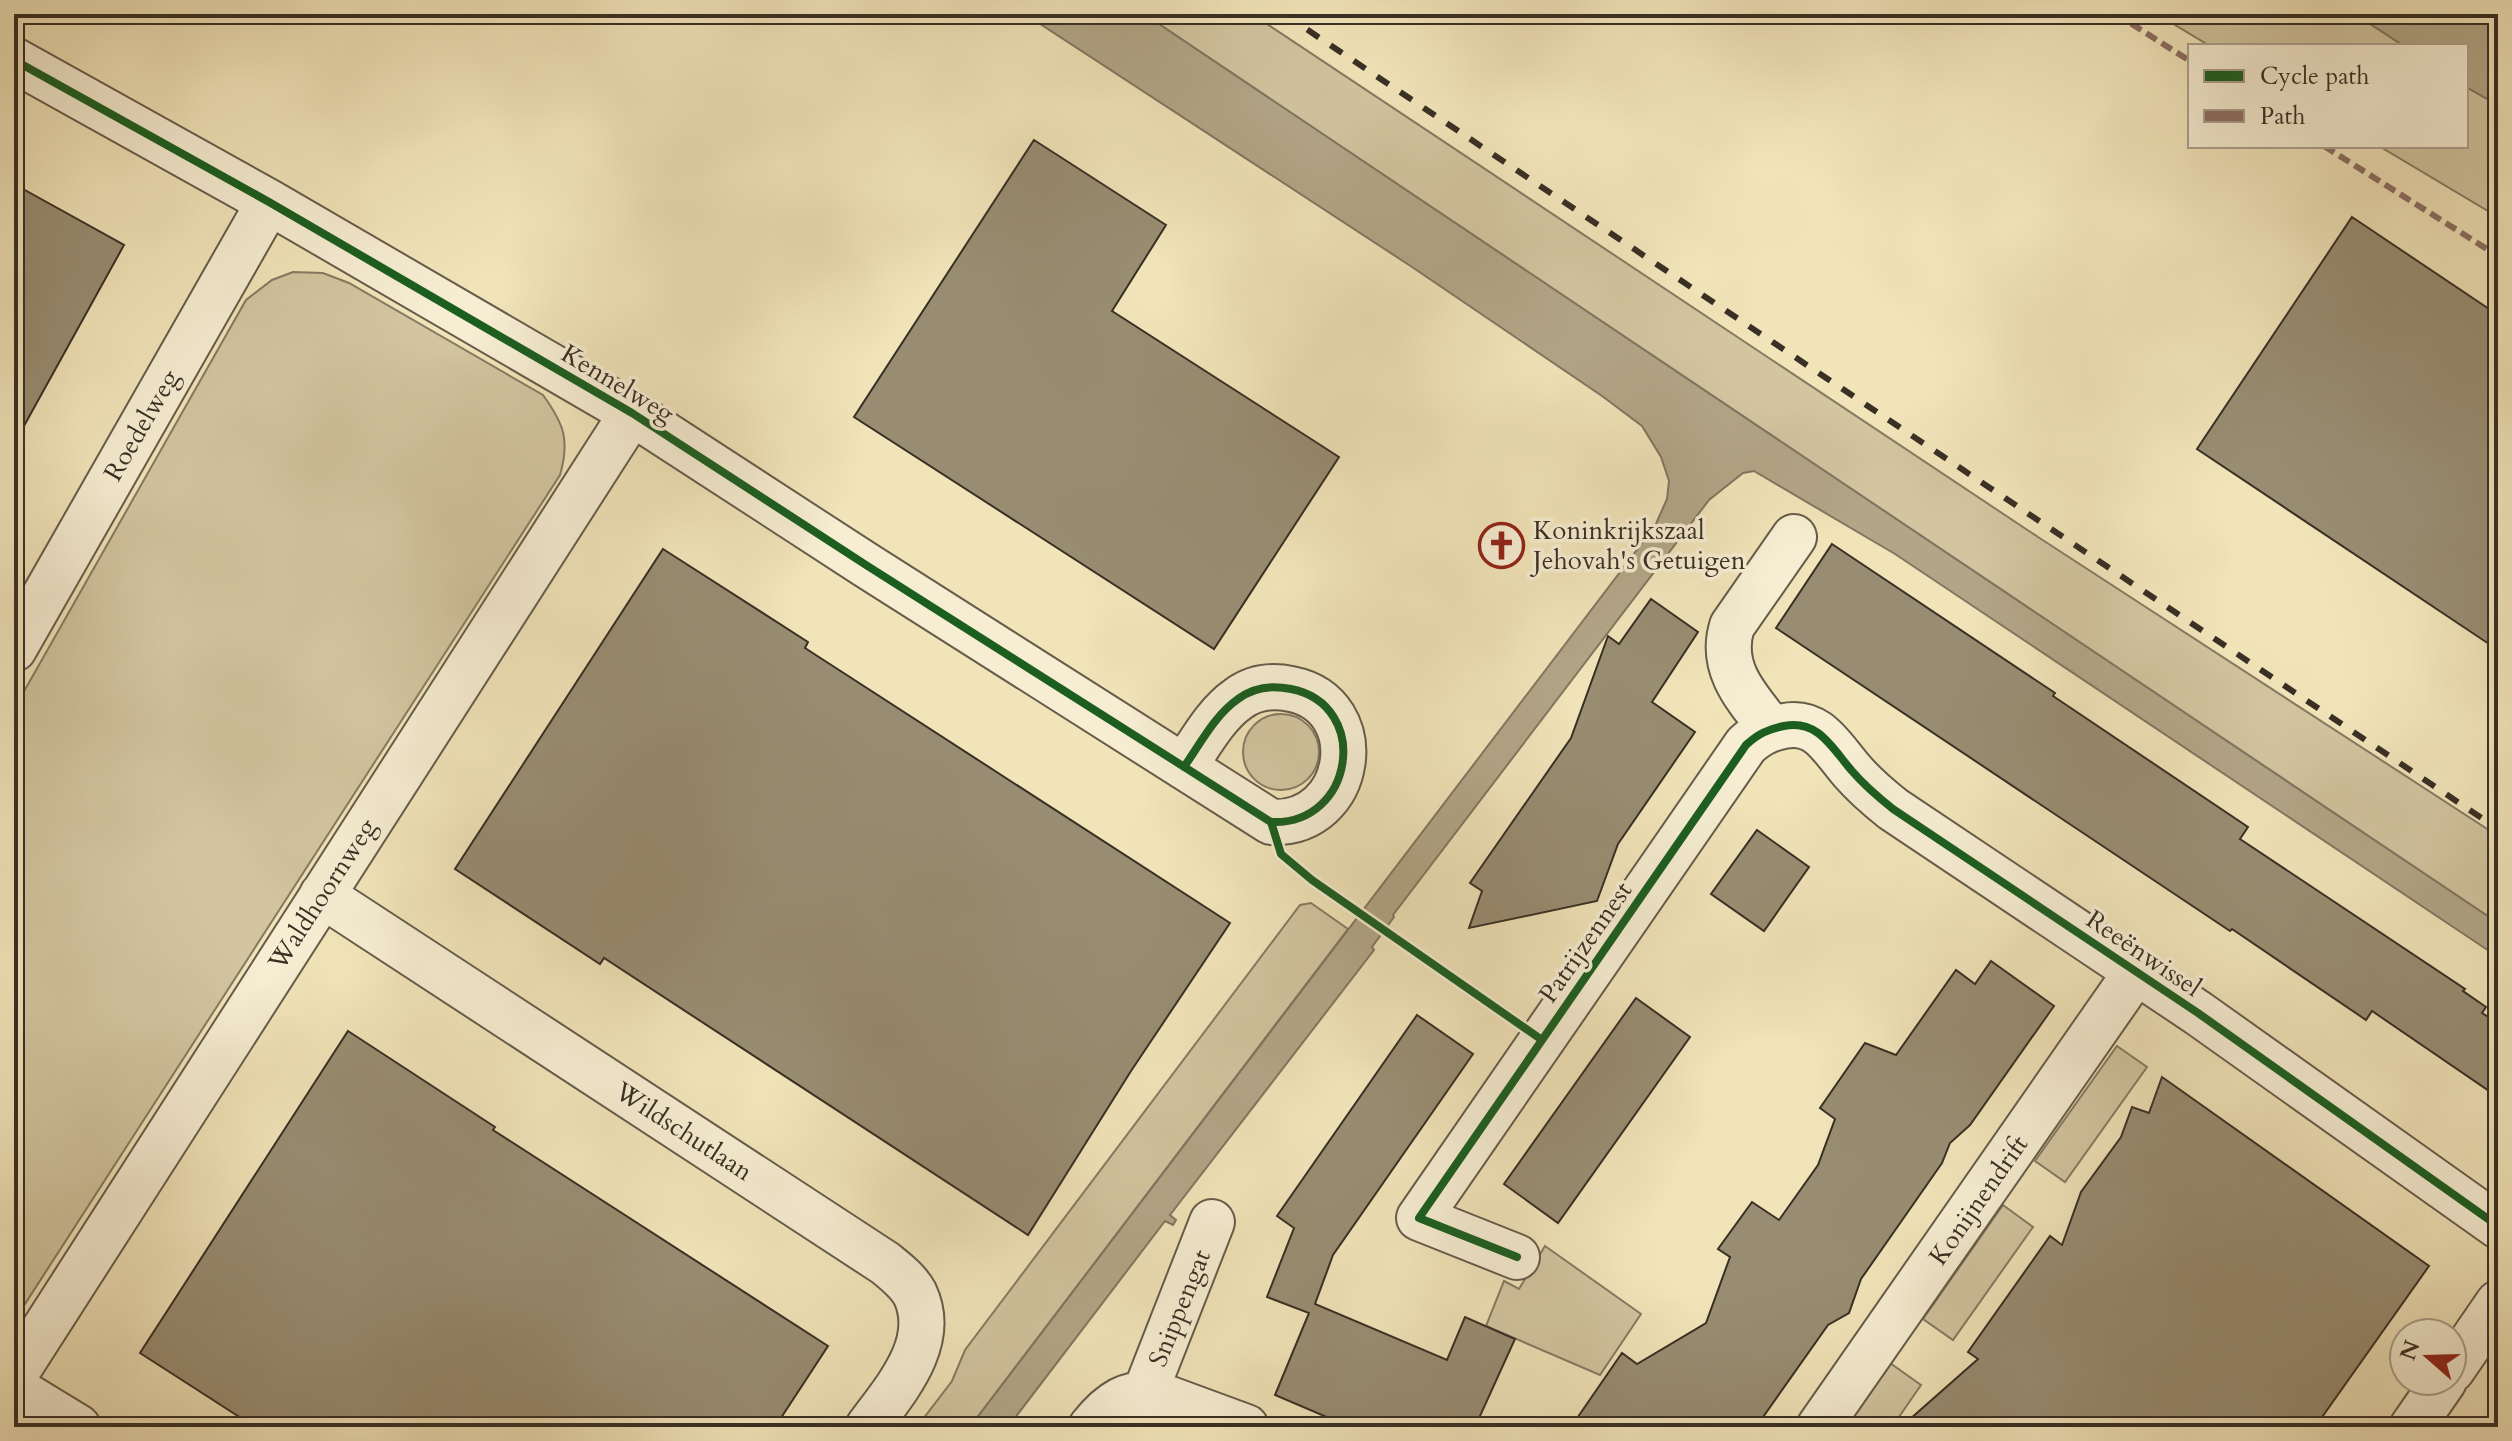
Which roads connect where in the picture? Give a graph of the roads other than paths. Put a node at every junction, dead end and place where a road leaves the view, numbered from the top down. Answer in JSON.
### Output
{"nodes":[{"id":1,"x":14,"y":60,"type":"edge"},
{"id":2,"x":269,"y":202,"type":"junction"},
{"id":3,"x":632,"y":413,"type":"junction"},
{"id":4,"x":1794,"y":537,"type":"dead end"},
{"id":5,"x":14,"y":649,"type":"edge"},
{"id":6,"x":1771,"y":728,"type":"junction"},
{"id":7,"x":1184,"y":767,"type":"dead end"},
{"id":8,"x":322,"y":895,"type":"junction"},
{"id":9,"x":2136,"y":972,"type":"junction"},
{"id":10,"x":1212,"y":1222,"type":"dead end"},
{"id":11,"x":2498,"y":1226,"type":"edge"},
{"id":12,"x":1517,"y":1257,"type":"dead end"},
{"id":13,"x":2498,"y":1303,"type":"edge"},
{"id":14,"x":2468,"y":1347,"type":"edge"},
{"id":15,"x":14,"y":1376,"type":"edge"},
{"id":16,"x":14,"y":1388,"type":"edge"},
{"id":17,"x":1145,"y":1393,"type":"junction"},
{"id":18,"x":2433,"y":1397,"type":"edge"},
{"id":19,"x":78,"y":1427,"type":"edge"},
{"id":20,"x":868,"y":1427,"type":"edge"},
{"id":21,"x":1091,"y":1427,"type":"edge"},
{"id":22,"x":1246,"y":1427,"type":"edge"},
{"id":23,"x":1819,"y":1427,"type":"edge"},
{"id":24,"x":2412,"y":1427,"type":"edge"}],
"edges":[{"from":1,"to":2,"type":"street","name":"Kennelweg"},
{"from":2,"to":3,"type":"street","name":"Kennelweg"},
{"from":2,"to":5,"type":"street","name":"Roedelweg"},
{"from":3,"to":7,"type":"street","name":"Kennelweg"},
{"from":3,"to":8,"type":"street","name":"Waldhoornweg"},
{"from":4,"to":6,"type":"street"},
{"from":6,"to":9,"type":"street","name":"Reeënwissel"},
{"from":6,"to":12,"type":"street","name":"Patrijzennest"},
{"from":8,"to":15,"type":"street","name":"Waldhoornweg"},
{"from":8,"to":20,"type":"street","name":"Wildschutlaan"},
{"from":9,"to":11,"type":"street","name":"Reeënwissel"},
{"from":9,"to":23,"type":"street","name":"Konijnendrift"},
{"from":10,"to":17,"type":"street","name":"Snippengat"},
{"from":13,"to":14,"type":"street"},
{"from":16,"to":19,"type":"street"},
{"from":17,"to":21,"type":"street","name":"Snippengat"},
{"from":17,"to":22,"type":"street","name":"Snippengat"},
{"from":18,"to":24,"type":"street"}]}
